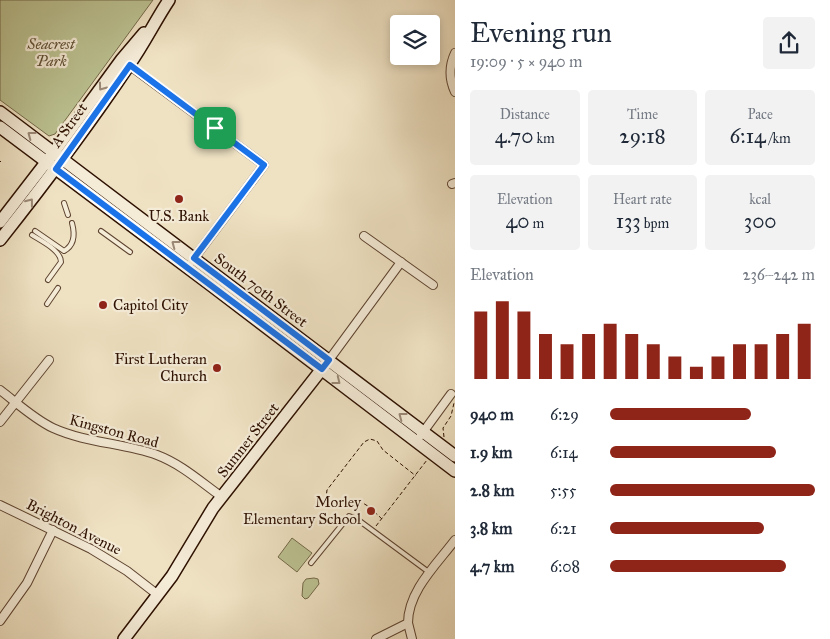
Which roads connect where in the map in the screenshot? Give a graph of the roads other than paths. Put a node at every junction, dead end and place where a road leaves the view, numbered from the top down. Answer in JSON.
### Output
{"nodes":[{"id":1,"x":169,"y":0,"type":"edge"},
{"id":2,"x":455,"y":53,"type":"edge"},
{"id":3,"x":126,"y":62,"type":"junction"},
{"id":4,"x":455,"y":92,"type":"edge"},
{"id":5,"x":0,"y":112,"type":"edge"},
{"id":6,"x":0,"y":127,"type":"edge"},
{"id":7,"x":59,"y":156,"type":"junction"},
{"id":8,"x":51,"y":165,"type":"junction"},
{"id":9,"x":64,"y":203,"type":"dead end"},
{"id":10,"x":68,"y":215,"type":"dead end"},
{"id":11,"x":0,"y":222,"type":"edge"},
{"id":12,"x":72,"y":223,"type":"dead end"},
{"id":13,"x":35,"y":230,"type":"dead end"},
{"id":14,"x":101,"y":231,"type":"dead end"},
{"id":15,"x":32,"y":235,"type":"dead end"},
{"id":16,"x":364,"y":236,"type":"dead end"},
{"id":17,"x":0,"y":240,"type":"edge"},
{"id":18,"x":130,"y":252,"type":"dead end"},
{"id":19,"x":401,"y":262,"type":"junction"},
{"id":20,"x":191,"y":263,"type":"junction"},
{"id":21,"x":48,"y":280,"type":"dead end"},
{"id":22,"x":433,"y":286,"type":"dead end"},
{"id":23,"x":58,"y":288,"type":"dead end"},
{"id":24,"x":47,"y":304,"type":"dead end"},
{"id":25,"x":49,"y":360,"type":"dead end"},
{"id":26,"x":325,"y":365,"type":"junction"},
{"id":27,"x":0,"y":390,"type":"edge"},
{"id":28,"x":453,"y":397,"type":"edge"},
{"id":29,"x":16,"y":402,"type":"junction"},
{"id":30,"x":0,"y":422,"type":"edge"},
{"id":31,"x":424,"y":432,"type":"junction"},
{"id":32,"x":416,"y":442,"type":"junction"},
{"id":33,"x":455,"y":456,"type":"edge"},
{"id":34,"x":455,"y":471,"type":"edge"},
{"id":35,"x":222,"y":497,"type":"junction"},
{"id":36,"x":0,"y":505,"type":"edge"},
{"id":37,"x":53,"y":530,"type":"junction"},
{"id":38,"x":455,"y":540,"type":"edge"},
{"id":39,"x":311,"y":563,"type":"dead end"},
{"id":40,"x":430,"y":573,"type":"junction"},
{"id":41,"x":158,"y":595,"type":"junction"},
{"id":42,"x":0,"y":621,"type":"edge"},
{"id":43,"x":408,"y":623,"type":"junction"},
{"id":44,"x":124,"y":639,"type":"edge"},
{"id":45,"x":376,"y":639,"type":"edge"},
{"id":46,"x":412,"y":639,"type":"edge"}],
"edges":[{"from":1,"to":3,"type":"main road","name":"A Street"},
{"from":2,"to":4,"type":"street"},
{"from":3,"to":7,"type":"main road","name":"A Street"},
{"from":3,"to":20,"type":"street"},
{"from":7,"to":5,"type":"main road","name":"South 70th Street","one_way":true},
{"from":6,"to":8,"type":"main road","name":"South 70th Street"},
{"from":7,"to":8,"type":"main road","name":"A Street"},
{"from":20,"to":7,"type":"main road","name":"South 70th Street","one_way":true},
{"from":8,"to":11,"type":"main road","name":"A Street"},
{"from":17,"to":8,"type":"main road","name":"A Street","one_way":true},
{"from":8,"to":20,"type":"main road","name":"South 70th Street"},
{"from":9,"to":10,"type":"lane"},
{"from":12,"to":13,"type":"lane"},
{"from":14,"to":18,"type":"lane"},
{"from":15,"to":21,"type":"lane"},
{"from":16,"to":19,"type":"street"},
{"from":19,"to":22,"type":"street"},
{"from":19,"to":26,"type":"street","name":"Sumner Street"},
{"from":20,"to":26,"type":"main road","name":"South 70th Street"},
{"from":23,"to":24,"type":"lane"},
{"from":25,"to":29,"type":"street"},
{"from":31,"to":26,"type":"main road","name":"South 70th Street","one_way":true},
{"from":26,"to":32,"type":"main road","name":"South 70th Street","one_way":true},
{"from":26,"to":35,"type":"main road","name":"Sumner Street"},
{"from":27,"to":29,"type":"street","name":"Kingston Road"},
{"from":28,"to":31,"type":"street"},
{"from":29,"to":30,"type":"street"},
{"from":29,"to":35,"type":"street","name":"Kingston Road"},
{"from":31,"to":32,"type":"street"},
{"from":31,"to":33,"type":"main road","name":"South 70th Street"},
{"from":32,"to":34,"type":"main road","name":"South 70th Street"},
{"from":35,"to":41,"type":"main road","name":"Sumner Street"},
{"from":36,"to":37,"type":"street","name":"Brighton Avenue"},
{"from":37,"to":41,"type":"street","name":"Brighton Avenue"},
{"from":37,"to":42,"type":"street"},
{"from":38,"to":40,"type":"street"},
{"from":39,"to":40,"type":"lane"},
{"from":40,"to":43,"type":"street"},
{"from":41,"to":44,"type":"main road","name":"Sumner Street"},
{"from":43,"to":45,"type":"street"},
{"from":43,"to":46,"type":"street"}]}
